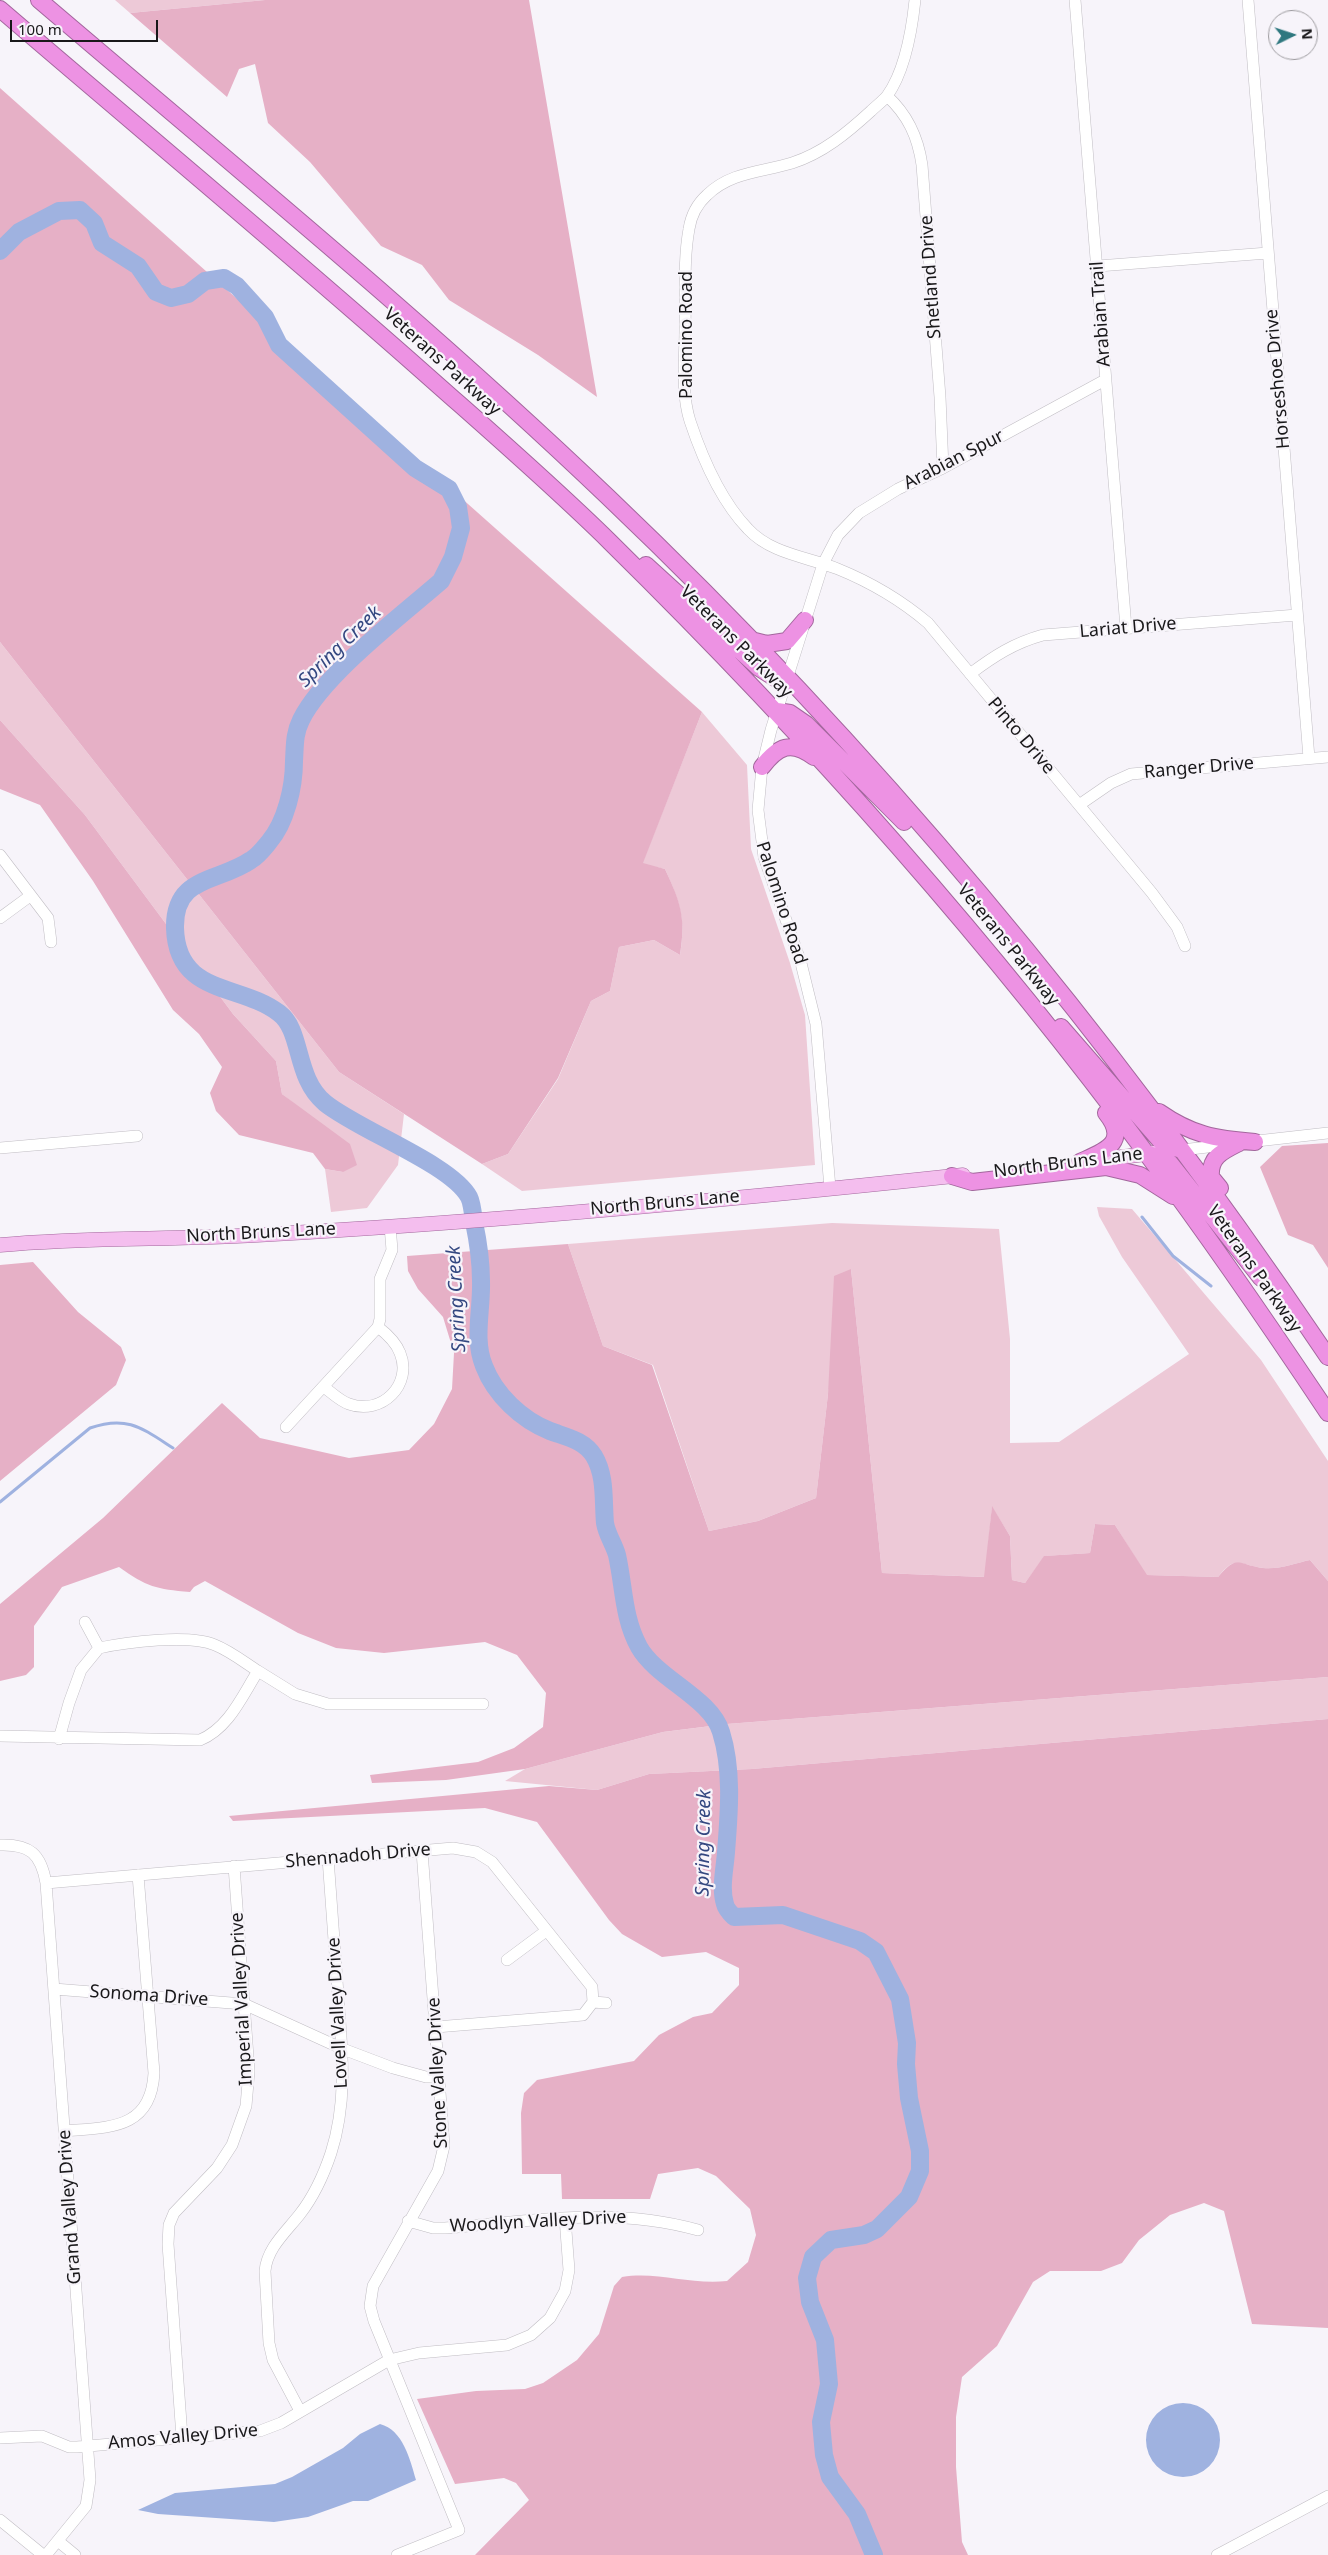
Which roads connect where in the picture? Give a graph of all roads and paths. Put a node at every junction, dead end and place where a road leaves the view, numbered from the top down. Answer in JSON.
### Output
{"nodes":[{"id":1,"x":38,"y":0,"type":"edge"},
{"id":2,"x":915,"y":0,"type":"edge"},
{"id":3,"x":1075,"y":0,"type":"edge"},
{"id":4,"x":1248,"y":0,"type":"edge"},
{"id":5,"x":0,"y":9,"type":"edge"},
{"id":6,"x":887,"y":96,"type":"junction"},
{"id":7,"x":1268,"y":253,"type":"junction"},
{"id":8,"x":1098,"y":266,"type":"junction"},
{"id":9,"x":1105,"y":380,"type":"junction"},
{"id":10,"x":943,"y":468,"type":"junction"},
{"id":11,"x":585,"y":518,"type":"junction"},
{"id":12,"x":823,"y":564,"type":"junction"},
{"id":13,"x":1297,"y":615,"type":"junction"},
{"id":14,"x":805,"y":620,"type":"junction"},
{"id":15,"x":1126,"y":628,"type":"junction"},
{"id":16,"x":751,"y":640,"type":"junction"},
{"id":17,"x":970,"y":674,"type":"junction"},
{"id":18,"x":788,"y":680,"type":"junction"},
{"id":19,"x":777,"y":711,"type":"junction"},
{"id":20,"x":1328,"y":757,"type":"edge"},
{"id":21,"x":1309,"y":758,"type":"junction"},
{"id":22,"x":825,"y":765,"type":"junction"},
{"id":23,"x":762,"y":768,"type":"junction"},
{"id":24,"x":1079,"y":806,"type":"junction"},
{"id":25,"x":0,"y":854,"type":"edge"},
{"id":26,"x":30,"y":896,"type":"junction"},
{"id":27,"x":983,"y":898,"type":"junction"},
{"id":28,"x":0,"y":918,"type":"edge"},
{"id":29,"x":50,"y":942,"type":"dead end"},
{"id":30,"x":1185,"y":946,"type":"dead end"},
{"id":31,"x":1002,"y":969,"type":"junction"},
{"id":32,"x":1018,"y":990,"type":"junction"},
{"id":33,"x":1151,"y":1107,"type":"junction"},
{"id":34,"x":1328,"y":1134,"type":"edge"},
{"id":35,"x":137,"y":1136,"type":"dead end"},
{"id":36,"x":1247,"y":1143,"type":"junction"},
{"id":37,"x":0,"y":1148,"type":"edge"},
{"id":38,"x":1182,"y":1150,"type":"junction"},
{"id":39,"x":1148,"y":1154,"type":"junction"},
{"id":40,"x":1080,"y":1162,"type":"junction"},
{"id":41,"x":952,"y":1176,"type":"junction"},
{"id":42,"x":830,"y":1188,"type":"junction"},
{"id":43,"x":1184,"y":1204,"type":"junction"},
{"id":44,"x":390,"y":1226,"type":"junction"},
{"id":45,"x":0,"y":1245,"type":"edge"},
{"id":46,"x":1292,"y":1304,"type":"junction"},
{"id":47,"x":378,"y":1327,"type":"junction"},
{"id":48,"x":1328,"y":1358,"type":"edge"},
{"id":49,"x":324,"y":1387,"type":"junction"},
{"id":50,"x":1328,"y":1413,"type":"edge"},
{"id":51,"x":286,"y":1427,"type":"dead end"},
{"id":52,"x":85,"y":1622,"type":"dead end"},
{"id":53,"x":99,"y":1648,"type":"junction"},
{"id":54,"x":258,"y":1671,"type":"junction"},
{"id":55,"x":483,"y":1704,"type":"dead end"},
{"id":56,"x":0,"y":1736,"type":"edge"},
{"id":57,"x":59,"y":1739,"type":"junction"},
{"id":58,"x":0,"y":1845,"type":"edge"},
{"id":59,"x":422,"y":1851,"type":"junction"},
{"id":60,"x":328,"y":1858,"type":"junction"},
{"id":61,"x":234,"y":1866,"type":"junction"},
{"id":62,"x":138,"y":1875,"type":"junction"},
{"id":63,"x":46,"y":1883,"type":"junction"},
{"id":64,"x":546,"y":1931,"type":"junction"},
{"id":65,"x":507,"y":1960,"type":"dead end"},
{"id":66,"x":54,"y":1989,"type":"junction"},
{"id":67,"x":148,"y":1996,"type":"junction"},
{"id":68,"x":593,"y":2002,"type":"junction"},
{"id":69,"x":606,"y":2003,"type":"dead end"},
{"id":70,"x":244,"y":2004,"type":"junction"},
{"id":71,"x":436,"y":2028,"type":"junction"},
{"id":72,"x":343,"y":2049,"type":"junction"},
{"id":73,"x":439,"y":2077,"type":"junction"},
{"id":74,"x":64,"y":2131,"type":"junction"},
{"id":75,"x":565,"y":2218,"type":"junction"},
{"id":76,"x":408,"y":2222,"type":"junction"},
{"id":77,"x":698,"y":2230,"type":"dead end"},
{"id":78,"x":389,"y":2360,"type":"junction"},
{"id":79,"x":300,"y":2411,"type":"junction"},
{"id":80,"x":182,"y":2436,"type":"junction"},
{"id":81,"x":0,"y":2438,"type":"edge"},
{"id":82,"x":88,"y":2446,"type":"junction"},
{"id":83,"x":1328,"y":2496,"type":"edge"},
{"id":84,"x":0,"y":2520,"type":"edge"},
{"id":85,"x":58,"y":2541,"type":"junction"},
{"id":86,"x":44,"y":2555,"type":"edge"},
{"id":87,"x":75,"y":2555,"type":"edge"},
{"id":88,"x":397,"y":2555,"type":"edge"},
{"id":89,"x":1217,"y":2555,"type":"edge"}],
"edges":[{"from":1,"to":16,"type":"highway","name":"Veterans Parkway"},
{"from":2,"to":6,"type":"street","name":"Palomino Road"},
{"from":3,"to":8,"type":"street","name":"Arabian Trail"},
{"from":4,"to":7,"type":"street","name":"Horseshoe Drive"},
{"from":5,"to":11,"type":"highway","name":"Veterans Parkway"},
{"from":6,"to":10,"type":"street","name":"Shetland Drive"},
{"from":6,"to":12,"type":"street","name":"Palomino Road"},
{"from":7,"to":8,"type":"street"},
{"from":7,"to":13,"type":"street","name":"Horseshoe Drive"},
{"from":8,"to":9,"type":"street","name":"Arabian Trail"},
{"from":9,"to":10,"type":"street","name":"Arabian Spur"},
{"from":9,"to":15,"type":"street","name":"Arabian Trail"},
{"from":10,"to":12,"type":"street","name":"Arabian Spur"},
{"from":11,"to":18,"type":"highway"},
{"from":11,"to":19,"type":"highway","name":"Veterans Parkway"},
{"from":12,"to":14,"type":"street","name":"Palomino Road"},
{"from":12,"to":17,"type":"street","name":"Pinto Drive"},
{"from":13,"to":15,"type":"street","name":"Lariat Drive"},
{"from":13,"to":21,"type":"street","name":"Horseshoe Drive"},
{"from":14,"to":16,"type":"highway"},
{"from":14,"to":18,"type":"street","name":"Palomino Road"},
{"from":15,"to":17,"type":"street","name":"Lariat Drive"},
{"from":16,"to":18,"type":"highway","name":"Veterans Parkway"},
{"from":17,"to":24,"type":"street","name":"Pinto Drive"},
{"from":18,"to":19,"type":"street","name":"Palomino Road"},
{"from":18,"to":27,"type":"highway","name":"Veterans Parkway"},
{"from":19,"to":22,"type":"highway","name":"Veterans Parkway"},
{"from":19,"to":23,"type":"street","name":"Palomino Road"},
{"from":19,"to":27,"type":"highway"},
{"from":20,"to":21,"type":"street","name":"Ranger Drive"},
{"from":21,"to":24,"type":"street","name":"Ranger Drive"},
{"from":22,"to":23,"type":"highway"},
{"from":22,"to":31,"type":"highway","name":"Veterans Parkway"},
{"from":23,"to":42,"type":"street","name":"Palomino Road"},
{"from":24,"to":30,"type":"street","name":"Pinto Drive"},
{"from":25,"to":26,"type":"street"},
{"from":26,"to":28,"type":"street"},
{"from":26,"to":29,"type":"street"},
{"from":27,"to":33,"type":"highway","name":"Veterans Parkway"},
{"from":31,"to":32,"type":"highway","name":"Veterans Parkway"},
{"from":31,"to":38,"type":"highway"},
{"from":32,"to":39,"type":"highway","name":"Veterans Parkway"},
{"from":32,"to":40,"type":"highway"},
{"from":33,"to":36,"type":"highway"},
{"from":33,"to":38,"type":"highway","name":"Veterans Parkway"},
{"from":34,"to":36,"type":"street","name":"North Bruns Lane"},
{"from":35,"to":37,"type":"street"},
{"from":36,"to":38,"type":"street","name":"North Bruns Lane"},
{"from":36,"to":46,"type":"highway"},
{"from":38,"to":39,"type":"main road","name":"North Bruns Lane"},
{"from":38,"to":46,"type":"highway","name":"Veterans Parkway"},
{"from":39,"to":40,"type":"main road","name":"North Bruns Lane"},
{"from":39,"to":43,"type":"highway","name":"Veterans Parkway"},
{"from":39,"to":48,"type":"highway"},
{"from":40,"to":41,"type":"main road","name":"North Bruns Lane"},
{"from":41,"to":42,"type":"main road","name":"North Bruns Lane"},
{"from":41,"to":43,"type":"highway"},
{"from":42,"to":44,"type":"main road","name":"North Bruns Lane"},
{"from":43,"to":50,"type":"highway","name":"Veterans Parkway"},
{"from":44,"to":45,"type":"main road","name":"North Bruns Lane"},
{"from":44,"to":47,"type":"street"},
{"from":46,"to":48,"type":"highway","name":"Veterans Parkway"},
{"from":47,"to":49,"type":"street"},
{"from":47,"to":49,"type":"street"},
{"from":49,"to":51,"type":"street"},
{"from":52,"to":53,"type":"street"},
{"from":53,"to":54,"type":"street"},
{"from":53,"to":57,"type":"street"},
{"from":54,"to":55,"type":"street"},
{"from":54,"to":57,"type":"street"},
{"from":56,"to":57,"type":"street"},
{"from":58,"to":63,"type":"street","name":"Grand Valley Drive"},
{"from":59,"to":60,"type":"street","name":"Shennadoh Drive"},
{"from":59,"to":64,"type":"street","name":"Shennadoh Drive"},
{"from":59,"to":71,"type":"street","name":"Stone Valley Drive"},
{"from":60,"to":61,"type":"street","name":"Shennadoh Drive"},
{"from":60,"to":72,"type":"street","name":"Lovell Valley Drive"},
{"from":61,"to":62,"type":"street","name":"Shennadoh Drive"},
{"from":61,"to":70,"type":"street","name":"Imperial Valley Drive"},
{"from":62,"to":63,"type":"street","name":"Shennadoh Drive"},
{"from":62,"to":67,"type":"street"},
{"from":63,"to":66,"type":"street","name":"Grand Valley Drive"},
{"from":64,"to":65,"type":"street"},
{"from":64,"to":68,"type":"street","name":"Shennadoh Drive"},
{"from":66,"to":67,"type":"street","name":"Sonoma Drive"},
{"from":66,"to":74,"type":"street","name":"Grand Valley Drive"},
{"from":67,"to":70,"type":"street","name":"Sonoma Drive"},
{"from":67,"to":74,"type":"street"},
{"from":68,"to":69,"type":"street"},
{"from":68,"to":71,"type":"street"},
{"from":70,"to":72,"type":"street","name":"Sonoma Drive"},
{"from":70,"to":80,"type":"street","name":"Imperial Valley Drive"},
{"from":71,"to":73,"type":"street","name":"Stone Valley Drive"},
{"from":72,"to":73,"type":"street","name":"Sonoma Drive"},
{"from":72,"to":79,"type":"street","name":"Lovell Valley Drive"},
{"from":73,"to":76,"type":"street","name":"Stone Valley Drive"},
{"from":74,"to":82,"type":"street","name":"Grand Valley Drive"},
{"from":75,"to":76,"type":"street","name":"Woodlyn Valley Drive"},
{"from":75,"to":77,"type":"street","name":"Woodlyn Valley Drive"},
{"from":75,"to":78,"type":"street","name":"Amos Valley Drive"},
{"from":76,"to":78,"type":"street","name":"Stone Valley Drive"},
{"from":78,"to":79,"type":"street","name":"Amos Valley Drive"},
{"from":78,"to":88,"type":"street","name":"Stone Valley Drive"},
{"from":79,"to":80,"type":"street","name":"Amos Valley Drive"},
{"from":80,"to":82,"type":"street","name":"Amos Valley Drive"},
{"from":81,"to":82,"type":"street","name":"Amos Valley Drive"},
{"from":82,"to":85,"type":"street","name":"Grand Valley Drive"},
{"from":83,"to":89,"type":"street"},
{"from":84,"to":86,"type":"street"},
{"from":85,"to":86,"type":"street","name":"Grand Valley Drive"},
{"from":85,"to":87,"type":"street"}]}
